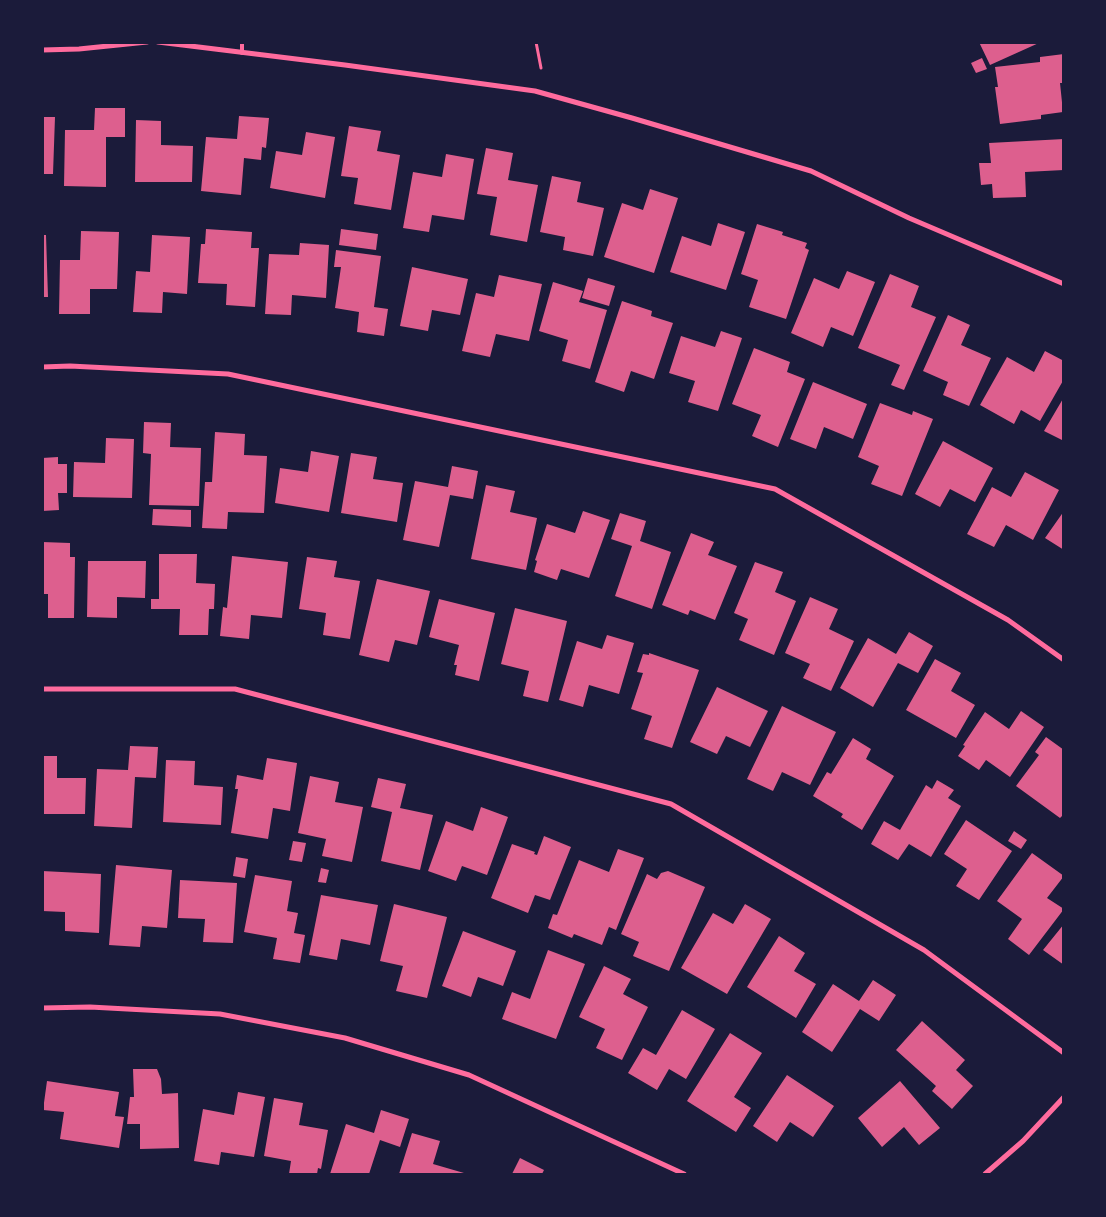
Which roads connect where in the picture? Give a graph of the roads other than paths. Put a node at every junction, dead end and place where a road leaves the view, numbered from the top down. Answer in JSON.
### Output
{"nodes":[{"id":1,"x":79,"y":42,"type":"edge"},
{"id":2,"x":147,"y":42,"type":"edge"},
{"id":3,"x":158,"y":42,"type":"edge"},
{"id":4,"x":242,"y":42,"type":"edge"},
{"id":5,"x":79,"y":49,"type":"junction"},
{"id":6,"x":42,"y":50,"type":"edge"},
{"id":7,"x":242,"y":53,"type":"junction"},
{"id":8,"x":1064,"y":284,"type":"edge"},
{"id":9,"x":42,"y":367,"type":"edge"},
{"id":10,"x":1064,"y":660,"type":"edge"},
{"id":11,"x":42,"y":689,"type":"edge"},
{"id":12,"x":42,"y":1008,"type":"edge"},
{"id":13,"x":1064,"y":1053,"type":"edge"},
{"id":14,"x":1064,"y":1096,"type":"edge"},
{"id":15,"x":684,"y":1174,"type":"edge"},
{"id":16,"x":985,"y":1174,"type":"edge"}],
"edges":[{"from":1,"to":5,"type":"lane"},
{"from":2,"to":5,"type":"street"},
{"from":3,"to":7,"type":"street"},
{"from":4,"to":7,"type":"lane"},
{"from":5,"to":6,"type":"street"},
{"from":7,"to":8,"type":"street"},
{"from":9,"to":10,"type":"street"},
{"from":11,"to":13,"type":"street"},
{"from":12,"to":15,"type":"street"},
{"from":14,"to":16,"type":"street"}]}
